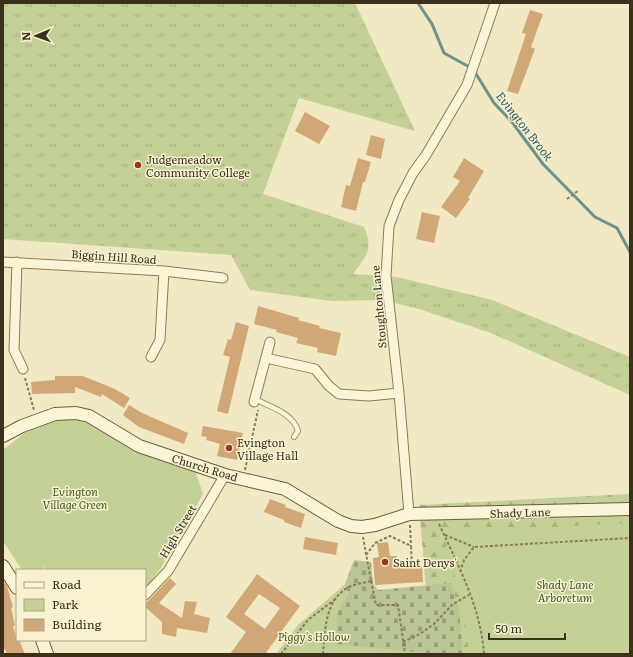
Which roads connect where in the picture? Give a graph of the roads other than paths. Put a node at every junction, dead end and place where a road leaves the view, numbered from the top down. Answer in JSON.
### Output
{"nodes":[{"id":1,"x":495,"y":3,"type":"edge"},
{"id":2,"x":3,"y":262,"type":"edge"},
{"id":3,"x":17,"y":262,"type":"junction"},
{"id":4,"x":164,"y":271,"type":"junction"},
{"id":5,"x":223,"y":278,"type":"dead end"},
{"id":6,"x":270,"y":342,"type":"dead end"},
{"id":7,"x":151,"y":357,"type":"dead end"},
{"id":8,"x":266,"y":358,"type":"junction"},
{"id":9,"x":23,"y":369,"type":"road end"},
{"id":10,"x":399,"y":393,"type":"junction"},
{"id":11,"x":255,"y":400,"type":"joint"},
{"id":12,"x":3,"y":436,"type":"edge"},
{"id":13,"x":294,"y":436,"type":"dead end"},
{"id":14,"x":225,"y":475,"type":"junction"},
{"id":15,"x":630,"y":509,"type":"edge"},
{"id":16,"x":409,"y":514,"type":"junction"},
{"id":17,"x":3,"y":566,"type":"edge"},
{"id":18,"x":16,"y":586,"type":"edge"},
{"id":19,"x":146,"y":594,"type":"edge"},
{"id":20,"x":42,"y":641,"type":"edge"},
{"id":21,"x":47,"y":654,"type":"edge"}],
"edges":[{"from":1,"to":10,"type":"street","name":"Stoughton Lane"},
{"from":2,"to":3,"type":"street","name":"Biggin Hill Road"},
{"from":3,"to":4,"type":"street","name":"Biggin Hill Road"},
{"from":3,"to":9,"type":"street"},
{"from":4,"to":5,"type":"street","name":"Biggin Hill Road"},
{"from":4,"to":7,"type":"street"},
{"from":6,"to":8,"type":"street"},
{"from":8,"to":10,"type":"street"},
{"from":8,"to":11,"type":"street"},
{"from":10,"to":16,"type":"street","name":"Stoughton Lane"},
{"from":11,"to":13,"type":"lane"},
{"from":12,"to":14,"type":"street","name":"Church Road"},
{"from":14,"to":16,"type":"street","name":"Church Road"},
{"from":14,"to":19,"type":"street","name":"High Street"},
{"from":15,"to":16,"type":"street","name":"Shady Lane"},
{"from":17,"to":18,"type":"street"},
{"from":20,"to":21,"type":"street"}]}
